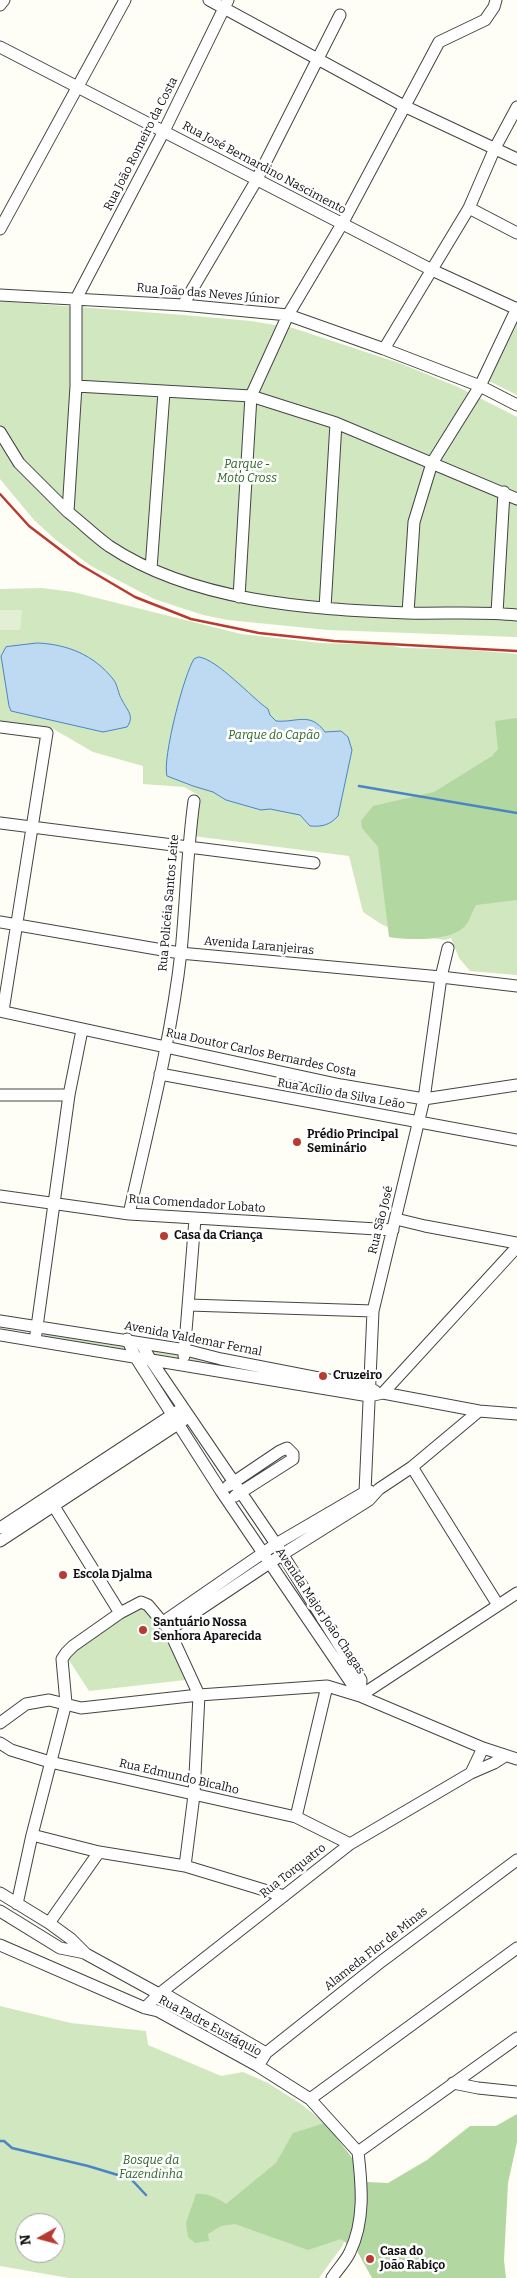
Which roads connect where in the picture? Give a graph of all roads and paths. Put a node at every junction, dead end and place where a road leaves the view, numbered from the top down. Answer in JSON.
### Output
{"nodes":[{"id":1,"x":4,"y":0,"type":"edge"},
{"id":2,"x":125,"y":0,"type":"edge"},
{"id":3,"x":209,"y":0,"type":"edge"},
{"id":4,"x":496,"y":0,"type":"edge"},
{"id":5,"x":227,"y":4,"type":"edge"},
{"id":6,"x":0,"y":6,"type":"edge"},
{"id":7,"x":340,"y":15,"type":"dead end"},
{"id":8,"x":0,"y":47,"type":"edge"},
{"id":9,"x":317,"y":58,"type":"junction"},
{"id":10,"x":78,"y":86,"type":"junction"},
{"id":11,"x":404,"y":106,"type":"junction"},
{"id":12,"x":517,"y":107,"type":"edge"},
{"id":13,"x":164,"y":131,"type":"junction"},
{"id":14,"x":496,"y":148,"type":"junction"},
{"id":15,"x":517,"y":159,"type":"edge"},
{"id":16,"x":256,"y":181,"type":"junction"},
{"id":17,"x":469,"y":208,"type":"junction"},
{"id":18,"x":342,"y":224,"type":"junction"},
{"id":19,"x":0,"y":229,"type":"edge"},
{"id":20,"x":517,"y":233,"type":"edge"},
{"id":21,"x":432,"y":270,"type":"junction"},
{"id":22,"x":0,"y":295,"type":"edge"},
{"id":23,"x":76,"y":299,"type":"junction"},
{"id":24,"x":183,"y":305,"type":"junction"},
{"id":25,"x":517,"y":308,"type":"edge"},
{"id":26,"x":288,"y":315,"type":"junction"},
{"id":27,"x":384,"y":348,"type":"junction"},
{"id":28,"x":76,"y":386,"type":"junction"},
{"id":29,"x":480,"y":386,"type":"junction"},
{"id":30,"x":164,"y":392,"type":"junction"},
{"id":31,"x":251,"y":396,"type":"junction"},
{"id":32,"x":517,"y":406,"type":"edge"},
{"id":33,"x":336,"y":424,"type":"junction"},
{"id":34,"x":0,"y":432,"type":"edge"},
{"id":35,"x":432,"y":463,"type":"junction"},
{"id":36,"x":504,"y":492,"type":"junction"},
{"id":37,"x":517,"y":499,"type":"edge"},
{"id":38,"x":68,"y":512,"type":"junction"},
{"id":39,"x":151,"y":569,"type":"junction"},
{"id":40,"x":239,"y":597,"type":"junction"},
{"id":41,"x":324,"y":608,"type":"junction"},
{"id":42,"x":408,"y":613,"type":"junction"},
{"id":43,"x":497,"y":613,"type":"junction"},
{"id":44,"x":517,"y":615,"type":"edge"},
{"id":45,"x":0,"y":727,"type":"edge"},
{"id":46,"x":194,"y":801,"type":"dead end"},
{"id":47,"x":0,"y":823,"type":"edge"},
{"id":48,"x":32,"y":826,"type":"junction"},
{"id":49,"x":188,"y":845,"type":"junction"},
{"id":50,"x":314,"y":862,"type":"dead end"},
{"id":51,"x":0,"y":922,"type":"edge"},
{"id":52,"x":18,"y":924,"type":"junction"},
{"id":53,"x":448,"y":948,"type":"dead end"},
{"id":54,"x":180,"y":953,"type":"junction"},
{"id":55,"x":441,"y":977,"type":"junction"},
{"id":56,"x":517,"y":986,"type":"edge"},
{"id":57,"x":1,"y":1011,"type":"edge"},
{"id":58,"x":82,"y":1030,"type":"junction"},
{"id":59,"x":165,"y":1046,"type":"junction"},
{"id":60,"x":160,"y":1074,"type":"junction"},
{"id":61,"x":517,"y":1085,"type":"edge"},
{"id":62,"x":0,"y":1095,"type":"edge"},
{"id":63,"x":69,"y":1095,"type":"junction"},
{"id":64,"x":424,"y":1098,"type":"junction"},
{"id":65,"x":418,"y":1122,"type":"junction"},
{"id":66,"x":517,"y":1140,"type":"edge"},
{"id":67,"x":0,"y":1196,"type":"edge"},
{"id":68,"x":55,"y":1204,"type":"junction"},
{"id":69,"x":129,"y":1214,"type":"junction"},
{"id":70,"x":195,"y":1219,"type":"junction"},
{"id":71,"x":394,"y":1224,"type":"junction"},
{"id":72,"x":517,"y":1243,"type":"edge"},
{"id":73,"x":517,"y":1247,"type":"edge"},
{"id":74,"x":189,"y":1305,"type":"junction"},
{"id":75,"x":372,"y":1311,"type":"junction"},
{"id":76,"x":0,"y":1321,"type":"edge"},
{"id":77,"x":37,"y":1326,"type":"junction"},
{"id":78,"x":75,"y":1332,"type":"junction"},
{"id":79,"x":0,"y":1335,"type":"edge"},
{"id":80,"x":126,"y":1339,"type":"junction"},
{"id":81,"x":34,"y":1341,"type":"junction"},
{"id":82,"x":141,"y":1343,"type":"junction"},
{"id":83,"x":73,"y":1346,"type":"junction"},
{"id":84,"x":186,"y":1350,"type":"junction"},
{"id":85,"x":136,"y":1358,"type":"junction"},
{"id":86,"x":150,"y":1359,"type":"junction"},
{"id":87,"x":221,"y":1359,"type":"junction"},
{"id":88,"x":181,"y":1365,"type":"junction"},
{"id":89,"x":217,"y":1371,"type":"junction"},
{"id":90,"x":375,"y":1392,"type":"junction"},
{"id":91,"x":186,"y":1411,"type":"junction"},
{"id":92,"x":479,"y":1411,"type":"junction"},
{"id":93,"x":517,"y":1414,"type":"edge"},
{"id":94,"x":176,"y":1419,"type":"junction"},
{"id":95,"x":412,"y":1467,"type":"junction"},
{"id":96,"x":234,"y":1482,"type":"junction"},
{"id":97,"x":221,"y":1491,"type":"junction"},
{"id":98,"x":241,"y":1492,"type":"junction"},
{"id":99,"x":367,"y":1496,"type":"junction"},
{"id":100,"x":50,"y":1501,"type":"junction"},
{"id":101,"x":228,"y":1501,"type":"junction"},
{"id":102,"x":6,"y":1528,"type":"edge"},
{"id":103,"x":0,"y":1541,"type":"edge"},
{"id":104,"x":280,"y":1549,"type":"junction"},
{"id":105,"x":267,"y":1557,"type":"junction"},
{"id":106,"x":517,"y":1593,"type":"edge"},
{"id":107,"x":498,"y":1605,"type":"junction"},
{"id":108,"x":120,"y":1613,"type":"junction"},
{"id":109,"x":323,"y":1620,"type":"junction"},
{"id":110,"x":166,"y":1626,"type":"junction"},
{"id":111,"x":312,"y":1627,"type":"junction"},
{"id":112,"x":327,"y":1686,"type":"junction"},
{"id":113,"x":200,"y":1694,"type":"junction"},
{"id":114,"x":360,"y":1696,"type":"junction"},
{"id":115,"x":66,"y":1703,"type":"junction"},
{"id":116,"x":0,"y":1723,"type":"edge"},
{"id":117,"x":0,"y":1743,"type":"edge"},
{"id":118,"x":483,"y":1748,"type":"junction"},
{"id":119,"x":505,"y":1756,"type":"junction"},
{"id":120,"x":517,"y":1759,"type":"edge"},
{"id":121,"x":50,"y":1762,"type":"junction"},
{"id":122,"x":470,"y":1773,"type":"junction"},
{"id":123,"x":194,"y":1795,"type":"junction"},
{"id":124,"x":296,"y":1817,"type":"junction"},
{"id":125,"x":32,"y":1835,"type":"junction"},
{"id":126,"x":350,"y":1844,"type":"junction"},
{"id":127,"x":99,"y":1852,"type":"junction"},
{"id":128,"x":517,"y":1860,"type":"edge"},
{"id":129,"x":185,"y":1866,"type":"junction"},
{"id":130,"x":0,"y":1893,"type":"edge"},
{"id":131,"x":284,"y":1896,"type":"junction"},
{"id":132,"x":17,"y":1904,"type":"junction"},
{"id":133,"x":0,"y":1911,"type":"edge"},
{"id":134,"x":49,"y":1924,"type":"junction"},
{"id":135,"x":0,"y":1945,"type":"edge"},
{"id":136,"x":517,"y":1948,"type":"edge"},
{"id":137,"x":86,"y":1954,"type":"junction"},
{"id":138,"x":159,"y":1994,"type":"junction"},
{"id":139,"x":145,"y":2008,"type":"junction"},
{"id":140,"x":158,"y":2011,"type":"junction"},
{"id":141,"x":517,"y":2038,"type":"edge"},
{"id":142,"x":266,"y":2053,"type":"junction"},
{"id":143,"x":258,"y":2066,"type":"junction"},
{"id":144,"x":453,"y":2083,"type":"junction"},
{"id":145,"x":517,"y":2092,"type":"edge"},
{"id":146,"x":310,"y":2099,"type":"junction"},
{"id":147,"x":358,"y":2152,"type":"junction"},
{"id":148,"x":332,"y":2278,"type":"edge"}],
"edges":[{"from":1,"to":6,"type":"street"},
{"from":2,"to":10,"type":"street"},
{"from":3,"to":5,"type":"street"},
{"from":4,"to":11,"type":"street"},
{"from":5,"to":9,"type":"street"},
{"from":5,"to":13,"type":"street","name":"Rua João Romeiro da Costa"},
{"from":7,"to":9,"type":"street"},
{"from":8,"to":10,"type":"street","name":"Rua José Bernardino Nascimento"},
{"from":9,"to":11,"type":"street"},
{"from":9,"to":16,"type":"street"},
{"from":10,"to":13,"type":"street","name":"Rua José Bernardino Nascimento"},
{"from":10,"to":19,"type":"street"},
{"from":11,"to":14,"type":"street"},
{"from":11,"to":18,"type":"street"},
{"from":12,"to":14,"type":"street"},
{"from":13,"to":16,"type":"street","name":"Rua José Bernardino Nascimento"},
{"from":13,"to":23,"type":"street","name":"Rua João Romeiro da Costa"},
{"from":14,"to":15,"type":"street"},
{"from":14,"to":17,"type":"street"},
{"from":16,"to":18,"type":"street","name":"Rua José Bernardino Nascimento"},
{"from":16,"to":24,"type":"street"},
{"from":17,"to":20,"type":"street"},
{"from":17,"to":21,"type":"street"},
{"from":18,"to":21,"type":"street","name":"Rua José Bernardino Nascimento"},
{"from":18,"to":26,"type":"street"},
{"from":21,"to":25,"type":"street","name":"Rua José Bernardino Nascimento"},
{"from":21,"to":27,"type":"street"},
{"from":22,"to":23,"type":"street","name":"Rua João das Neves Júnior"},
{"from":23,"to":24,"type":"street","name":"Rua João das Neves Júnior"},
{"from":23,"to":28,"type":"street"},
{"from":24,"to":26,"type":"street","name":"Rua João das Neves Júnior"},
{"from":25,"to":29,"type":"street"},
{"from":26,"to":27,"type":"street","name":"Rua João das Neves Júnior"},
{"from":26,"to":31,"type":"street"},
{"from":27,"to":29,"type":"street","name":"Rua João das Neves Júnior"},
{"from":28,"to":30,"type":"street"},
{"from":28,"to":38,"type":"street"},
{"from":29,"to":32,"type":"street","name":"Rua João das Neves Júnior"},
{"from":29,"to":35,"type":"street"},
{"from":30,"to":31,"type":"street"},
{"from":30,"to":39,"type":"street"},
{"from":31,"to":33,"type":"street"},
{"from":31,"to":40,"type":"street"},
{"from":33,"to":35,"type":"street"},
{"from":33,"to":41,"type":"street"},
{"from":34,"to":38,"type":"street"},
{"from":35,"to":36,"type":"street"},
{"from":35,"to":42,"type":"street"},
{"from":36,"to":37,"type":"street"},
{"from":36,"to":43,"type":"street"},
{"from":38,"to":39,"type":"street"},
{"from":39,"to":40,"type":"street"},
{"from":40,"to":41,"type":"street"},
{"from":41,"to":42,"type":"street"},
{"from":42,"to":43,"type":"street"},
{"from":43,"to":44,"type":"street"},
{"from":45,"to":48,"type":"street"},
{"from":46,"to":49,"type":"street","name":"Rua Policéia Santos Leite"},
{"from":47,"to":48,"type":"street"},
{"from":48,"to":49,"type":"street"},
{"from":48,"to":52,"type":"street"},
{"from":49,"to":50,"type":"street"},
{"from":49,"to":54,"type":"street","name":"Rua Policéia Santos Leite"},
{"from":51,"to":52,"type":"street","name":"Avenida Laranjeiras"},
{"from":52,"to":54,"type":"street","name":"Avenida Laranjeiras"},
{"from":52,"to":57,"type":"street"},
{"from":53,"to":55,"type":"street","name":"Rua São José"},
{"from":54,"to":55,"type":"street","name":"Avenida Laranjeiras"},
{"from":54,"to":59,"type":"street","name":"Rua Policéia Santos Leite"},
{"from":55,"to":56,"type":"street","name":"Avenida Laranjeiras"},
{"from":55,"to":64,"type":"street","name":"Rua São José"},
{"from":57,"to":58,"type":"street","name":"Rua Doutor Carlos Bernardes Costa"},
{"from":58,"to":59,"type":"street","name":"Rua Doutor Carlos Bernardes Costa"},
{"from":58,"to":63,"type":"street"},
{"from":59,"to":60,"type":"street","name":"Rua Policéia Santos Leite"},
{"from":59,"to":64,"type":"street","name":"Rua Doutor Carlos Bernardes Costa"},
{"from":60,"to":65,"type":"street","name":"Rua Acílio da Silva Leão"},
{"from":60,"to":69,"type":"street","name":"Rua Policéia Santos Leite"},
{"from":61,"to":64,"type":"street","name":"Rua Doutor Carlos Bernardes Costa"},
{"from":62,"to":63,"type":"street"},
{"from":63,"to":68,"type":"street"},
{"from":64,"to":65,"type":"street","name":"Rua São José"},
{"from":65,"to":66,"type":"street","name":"Rua Acílio da Silva Leão"},
{"from":65,"to":71,"type":"street","name":"Rua São José"},
{"from":67,"to":68,"type":"street","name":"Rua Comendador Lobato"},
{"from":68,"to":69,"type":"street","name":"Rua Comendador Lobato"},
{"from":68,"to":77,"type":"street"},
{"from":69,"to":70,"type":"street","name":"Rua Comendador Lobato"},
{"from":70,"to":71,"type":"street","name":"Rua Comendador Lobato"},
{"from":70,"to":74,"type":"street"},
{"from":71,"to":72,"type":"street","name":"Rua Comendador Lobato"},
{"from":71,"to":75,"type":"street","name":"Rua São José"},
{"from":73,"to":90,"type":"street"},
{"from":74,"to":75,"type":"street"},
{"from":74,"to":84,"type":"street"},
{"from":75,"to":90,"type":"street","name":"Rua São José"},
{"from":76,"to":77,"type":"street","name":"Avenida Valdemar Fernal"},
{"from":77,"to":78,"type":"street","name":"Avenida Valdemar Fernal"},
{"from":77,"to":81,"type":"street"},
{"from":78,"to":80,"type":"street","name":"Avenida Valdemar Fernal"},
{"from":78,"to":83,"type":"street"},
{"from":79,"to":81,"type":"street","name":"Avenida Valdemar Fernal"},
{"from":80,"to":82,"type":"street","name":"Avenida Valdemar Fernal"},
{"from":80,"to":85,"type":"street","name":"Avenida Major João Chagas"},
{"from":81,"to":83,"type":"street","name":"Avenida Valdemar Fernal"},
{"from":82,"to":84,"type":"street","name":"Avenida Valdemar Fernal"},
{"from":82,"to":86,"type":"street","name":"Avenida Major João Chagas"},
{"from":83,"to":85,"type":"street","name":"Avenida Valdemar Fernal"},
{"from":84,"to":87,"type":"street","name":"Avenida Valdemar Fernal"},
{"from":84,"to":88,"type":"street"},
{"from":85,"to":86,"type":"street","name":"Avenida Valdemar Fernal"},
{"from":85,"to":94,"type":"street","name":"Avenida Major João Chagas"},
{"from":86,"to":88,"type":"street","name":"Avenida Valdemar Fernal"},
{"from":86,"to":91,"type":"street","name":"Avenida Major João Chagas"},
{"from":87,"to":89,"type":"street"},
{"from":87,"to":90,"type":"street","name":"Avenida Valdemar Fernal"},
{"from":88,"to":89,"type":"street","name":"Avenida Valdemar Fernal"},
{"from":89,"to":90,"type":"street","name":"Avenida Valdemar Fernal"},
{"from":90,"to":92,"type":"street","name":"Avenida Valdemar Fernal"},
{"from":90,"to":99,"type":"street","name":"Rua São José"},
{"from":91,"to":94,"type":"street"},
{"from":91,"to":96,"type":"street","name":"Avenida Major João Chagas"},
{"from":92,"to":93,"type":"street","name":"Avenida Valdemar Fernal"},
{"from":92,"to":95,"type":"street"},
{"from":94,"to":97,"type":"street","name":"Avenida Major João Chagas"},
{"from":94,"to":100,"type":"street"},
{"from":95,"to":99,"type":"street"},
{"from":95,"to":107,"type":"street"},
{"from":96,"to":97,"type":"street"},
{"from":96,"to":98,"type":"street","name":"Avenida Major João Chagas"},
{"from":96,"to":98,"type":"street"},
{"from":97,"to":101,"type":"street","name":"Avenida Major João Chagas"},
{"from":98,"to":101,"type":"street"},
{"from":98,"to":104,"type":"street","name":"Avenida Major João Chagas"},
{"from":99,"to":104,"type":"street"},
{"from":100,"to":102,"type":"street"},
{"from":100,"to":108,"type":"street"},
{"from":101,"to":105,"type":"street","name":"Avenida Major João Chagas"},
{"from":102,"to":103,"type":"street"},
{"from":104,"to":105,"type":"street"},
{"from":104,"to":109,"type":"street","name":"Avenida Major João Chagas"},
{"from":105,"to":110,"type":"street"},
{"from":105,"to":111,"type":"street","name":"Avenida Major João Chagas"},
{"from":106,"to":107,"type":"street"},
{"from":107,"to":114,"type":"street"},
{"from":108,"to":110,"type":"street"},
{"from":108,"to":115,"type":"street"},
{"from":109,"to":111,"type":"street"},
{"from":109,"to":114,"type":"street","name":"Avenida Major João Chagas"},
{"from":110,"to":113,"type":"street"},
{"from":111,"to":114,"type":"street","name":"Avenida Major João Chagas"},
{"from":112,"to":113,"type":"street"},
{"from":112,"to":114,"type":"street"},
{"from":112,"to":124,"type":"street"},
{"from":113,"to":115,"type":"street"},
{"from":113,"to":123,"type":"street"},
{"from":114,"to":118,"type":"street"},
{"from":115,"to":116,"type":"street"},
{"from":115,"to":121,"type":"street"},
{"from":117,"to":121,"type":"street","name":"Rua Edmundo Bicalho"},
{"from":118,"to":119,"type":"street"},
{"from":118,"to":122,"type":"street"},
{"from":119,"to":120,"type":"street"},
{"from":119,"to":122,"type":"street","name":"Rua Torquatro"},
{"from":121,"to":123,"type":"street","name":"Rua Edmundo Bicalho"},
{"from":121,"to":125,"type":"street"},
{"from":122,"to":126,"type":"street","name":"Rua Torquatro"},
{"from":123,"to":124,"type":"street","name":"Rua Edmundo Bicalho"},
{"from":123,"to":129,"type":"street"},
{"from":124,"to":126,"type":"street","name":"Rua Edmundo Bicalho"},
{"from":125,"to":127,"type":"street"},
{"from":125,"to":132,"type":"street"},
{"from":126,"to":131,"type":"street","name":"Rua Torquatro"},
{"from":127,"to":129,"type":"street"},
{"from":127,"to":134,"type":"street"},
{"from":128,"to":142,"type":"street","name":"Alameda Flor de Minas"},
{"from":129,"to":131,"type":"street"},
{"from":130,"to":132,"type":"street"},
{"from":131,"to":138,"type":"street","name":"Rua Torquatro"},
{"from":132,"to":134,"type":"street"},
{"from":133,"to":137,"type":"street"},
{"from":134,"to":137,"type":"street"},
{"from":135,"to":139,"type":"street","name":"Rua Padre Eustáquio"},
{"from":136,"to":146,"type":"street"},
{"from":137,"to":138,"type":"street"},
{"from":138,"to":139,"type":"street","name":"Rua Torquatro"},
{"from":138,"to":140,"type":"street"},
{"from":138,"to":142,"type":"street"},
{"from":139,"to":140,"type":"street","name":"Rua Padre Eustáquio"},
{"from":140,"to":143,"type":"street","name":"Rua Padre Eustáquio"},
{"from":141,"to":144,"type":"street"},
{"from":142,"to":143,"type":"street","name":"Alameda Flor de Minas"},
{"from":143,"to":146,"type":"street","name":"Rua Padre Eustáquio"},
{"from":144,"to":145,"type":"street"},
{"from":144,"to":147,"type":"street"},
{"from":146,"to":147,"type":"street","name":"Rua Padre Eustáquio"},
{"from":147,"to":148,"type":"street"}]}
